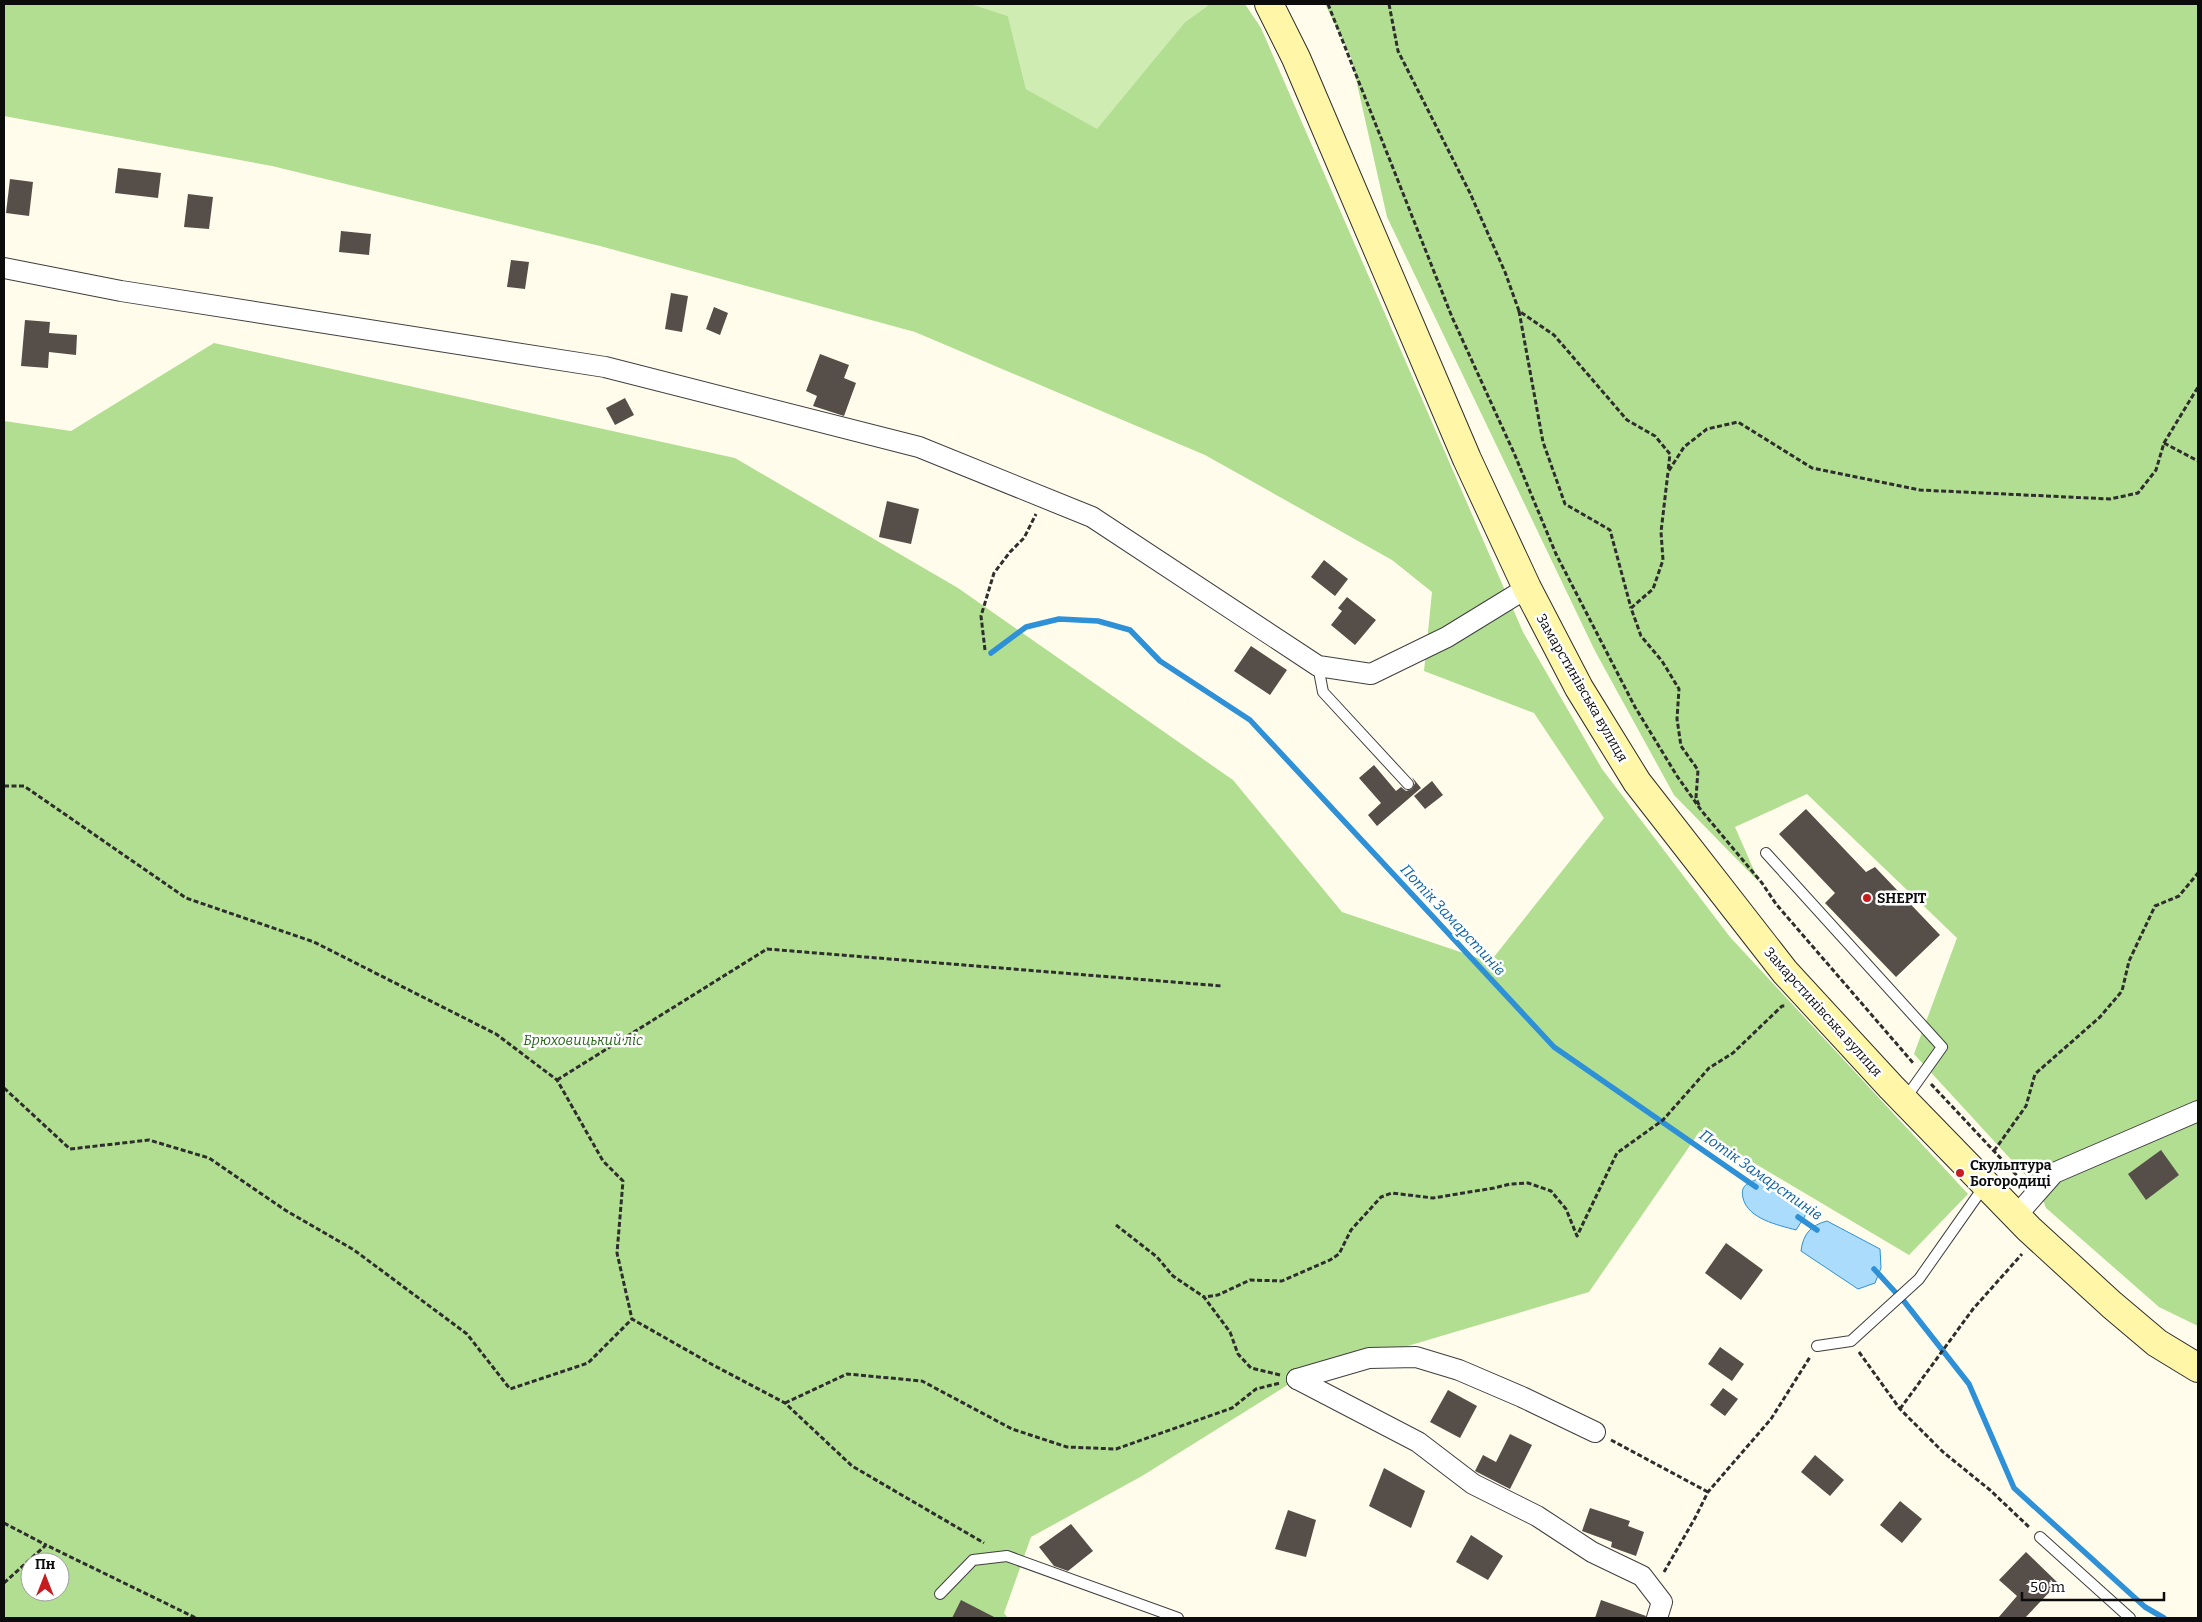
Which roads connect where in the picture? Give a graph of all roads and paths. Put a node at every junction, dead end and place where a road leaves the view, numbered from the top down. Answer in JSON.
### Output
{"nodes":[{"id":1,"x":1269,"y":4,"type":"edge"},
{"id":2,"x":1328,"y":4,"type":"edge"},
{"id":3,"x":1389,"y":4,"type":"edge"},
{"id":4,"x":4,"y":268,"type":"edge"},
{"id":5,"x":1519,"y":311,"type":"junction"},
{"id":6,"x":2198,"y":387,"type":"edge"},
{"id":7,"x":2164,"y":443,"type":"junction"},
{"id":8,"x":2198,"y":461,"type":"edge"},
{"id":9,"x":1668,"y":472,"type":"junction"},
{"id":10,"x":1045,"y":498,"type":"junction"},
{"id":11,"x":1527,"y":588,"type":"junction"},
{"id":12,"x":1631,"y":608,"type":"junction"},
{"id":13,"x":984,"y":650,"type":"dead end"},
{"id":14,"x":1318,"y":666,"type":"junction"},
{"id":15,"x":1408,"y":784,"type":"dead end"},
{"id":16,"x":4,"y":786,"type":"edge"},
{"id":17,"x":1701,"y":810,"type":"junction"},
{"id":18,"x":1766,"y":853,"type":"dead end"},
{"id":19,"x":2198,"y":873,"type":"edge"},
{"id":20,"x":1222,"y":986,"type":"dead end"},
{"id":21,"x":1818,"y":1008,"type":"junction"},
{"id":22,"x":1922,"y":1075,"type":"junction"},
{"id":23,"x":556,"y":1080,"type":"junction"},
{"id":24,"x":4,"y":1088,"type":"edge"},
{"id":25,"x":1904,"y":1100,"type":"junction"},
{"id":26,"x":2198,"y":1111,"type":"edge"},
{"id":27,"x":1994,"y":1152,"type":"junction"},
{"id":28,"x":1986,"y":1184,"type":"junction"},
{"id":29,"x":2034,"y":1194,"type":"junction"},
{"id":30,"x":2016,"y":1216,"type":"junction"},
{"id":31,"x":1116,"y":1225,"type":"dead end"},
{"id":32,"x":2038,"y":1237,"type":"junction"},
{"id":33,"x":1204,"y":1296,"type":"junction"},
{"id":34,"x":632,"y":1319,"type":"junction"},
{"id":35,"x":1851,"y":1342,"type":"junction"},
{"id":36,"x":1817,"y":1346,"type":"joint"},
{"id":37,"x":2198,"y":1368,"type":"edge"},
{"id":38,"x":1297,"y":1379,"type":"junction"},
{"id":39,"x":785,"y":1403,"type":"junction"},
{"id":40,"x":1900,"y":1409,"type":"junction"},
{"id":41,"x":1595,"y":1432,"type":"joint"},
{"id":42,"x":1708,"y":1492,"type":"junction"},
{"id":43,"x":4,"y":1523,"type":"edge"},
{"id":44,"x":2040,"y":1536,"type":"joint"},
{"id":45,"x":46,"y":1545,"type":"junction"},
{"id":46,"x":1007,"y":1556,"type":"junction"},
{"id":47,"x":4,"y":1583,"type":"edge"},
{"id":48,"x":1653,"y":1590,"type":"junction"},
{"id":49,"x":940,"y":1594,"type":"dead end"},
{"id":50,"x":196,"y":1618,"type":"edge"},
{"id":51,"x":1178,"y":1618,"type":"edge"},
{"id":52,"x":1657,"y":1618,"type":"edge"},
{"id":53,"x":2130,"y":1618,"type":"edge"}],
"edges":[{"from":1,"to":11,"type":"main road","name":"Замарстинівська вулиця"},
{"from":2,"to":17,"type":"path"},
{"from":3,"to":5,"type":"path"},
{"from":4,"to":10,"type":"street"},
{"from":5,"to":9,"type":"path"},
{"from":5,"to":12,"type":"path"},
{"from":6,"to":7,"type":"path"},
{"from":7,"to":8,"type":"path"},
{"from":7,"to":9,"type":"path"},
{"from":9,"to":12,"type":"path"},
{"from":10,"to":13,"type":"path"},
{"from":10,"to":14,"type":"street"},
{"from":11,"to":14,"type":"street"},
{"from":11,"to":21,"type":"main road","name":"Замарстинівська вулиця"},
{"from":12,"to":17,"type":"path"},
{"from":14,"to":15,"type":"lane"},
{"from":16,"to":23,"type":"path"},
{"from":17,"to":22,"type":"path"},
{"from":18,"to":22,"type":"lane"},
{"from":19,"to":27,"type":"path"},
{"from":20,"to":23,"type":"path"},
{"from":21,"to":25,"type":"main road","name":"Замарстинівська вулиця"},
{"from":21,"to":33,"type":"path"},
{"from":22,"to":25,"type":"lane"},
{"from":22,"to":27,"type":"path"},
{"from":23,"to":34,"type":"path"},
{"from":24,"to":34,"type":"path"},
{"from":25,"to":28,"type":"main road","name":"Замарстинівська вулиця"},
{"from":26,"to":29,"type":"street"},
{"from":27,"to":29,"type":"path"},
{"from":28,"to":30,"type":"main road","name":"Замарстинівська вулиця"},
{"from":28,"to":35,"type":"lane"},
{"from":29,"to":30,"type":"street"},
{"from":30,"to":32,"type":"main road","name":"Замарстинівська вулиця"},
{"from":31,"to":33,"type":"path"},
{"from":32,"to":37,"type":"main road","name":"Замарстинівська вулиця"},
{"from":32,"to":40,"type":"path"},
{"from":33,"to":38,"type":"path"},
{"from":34,"to":39,"type":"path"},
{"from":35,"to":36,"type":"lane"},
{"from":35,"to":40,"type":"path"},
{"from":36,"to":42,"type":"path"},
{"from":38,"to":39,"type":"path"},
{"from":38,"to":41,"type":"street"},
{"from":38,"to":48,"type":"street"},
{"from":39,"to":46,"type":"path"},
{"from":40,"to":44,"type":"path"},
{"from":41,"to":42,"type":"path"},
{"from":42,"to":48,"type":"path"},
{"from":43,"to":45,"type":"path"},
{"from":44,"to":53,"type":"lane"},
{"from":45,"to":47,"type":"path"},
{"from":45,"to":50,"type":"path"},
{"from":46,"to":49,"type":"lane"},
{"from":46,"to":51,"type":"lane"},
{"from":48,"to":52,"type":"street"}]}
